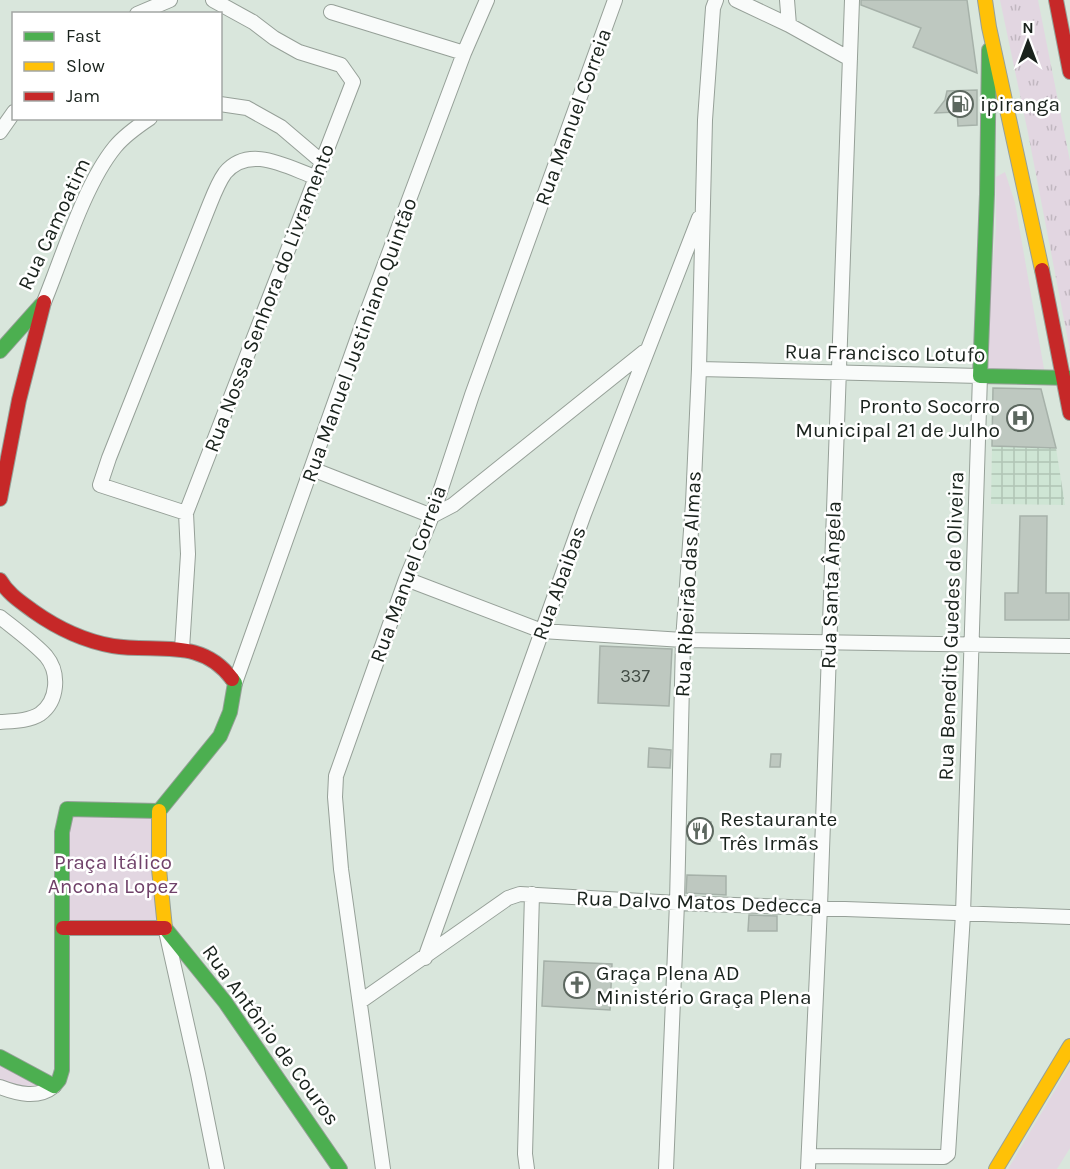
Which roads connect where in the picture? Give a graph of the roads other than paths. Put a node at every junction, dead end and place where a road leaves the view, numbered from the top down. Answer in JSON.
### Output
{"nodes":[{"id":1,"x":170,"y":0,"type":"edge"},
{"id":2,"x":213,"y":0,"type":"edge"},
{"id":3,"x":487,"y":0,"type":"edge"},
{"id":4,"x":615,"y":0,"type":"edge"},
{"id":5,"x":716,"y":0,"type":"edge"},
{"id":6,"x":736,"y":0,"type":"edge"},
{"id":7,"x":786,"y":0,"type":"edge"},
{"id":8,"x":852,"y":0,"type":"edge"},
{"id":9,"x":985,"y":0,"type":"edge"},
{"id":10,"x":1056,"y":0,"type":"edge"},
{"id":11,"x":1065,"y":0,"type":"edge"},
{"id":12,"x":142,"y":12,"type":"edge"},
{"id":13,"x":331,"y":12,"type":"dead end"},
{"id":14,"x":1060,"y":22,"type":"junction"},
{"id":15,"x":789,"y":25,"type":"junction"},
{"id":16,"x":989,"y":27,"type":"junction"},
{"id":17,"x":464,"y":53,"type":"junction"},
{"id":18,"x":850,"y":59,"type":"junction"},
{"id":19,"x":1069,"y":65,"type":"edge"},
{"id":20,"x":222,"y":104,"type":"edge"},
{"id":21,"x":12,"y":115,"type":"edge"},
{"id":22,"x":148,"y":120,"type":"edge"},
{"id":23,"x":0,"y":132,"type":"edge"},
{"id":24,"x":321,"y":161,"type":"junction"},
{"id":25,"x":315,"y":177,"type":"junction"},
{"id":26,"x":702,"y":211,"type":"junction"},
{"id":27,"x":44,"y":302,"type":"junction"},
{"id":28,"x":0,"y":351,"type":"edge"},
{"id":29,"x":646,"y":351,"type":"junction"},
{"id":30,"x":699,"y":369,"type":"junction"},
{"id":31,"x":839,"y":372,"type":"junction"},
{"id":32,"x":980,"y":376,"type":"junction"},
{"id":33,"x":1066,"y":378,"type":"edge"},
{"id":34,"x":1070,"y":413,"type":"edge"},
{"id":35,"x":312,"y":469,"type":"junction"},
{"id":36,"x":2,"y":475,"type":"edge"},
{"id":37,"x":0,"y":499,"type":"edge"},
{"id":38,"x":186,"y":513,"type":"junction"},
{"id":39,"x":432,"y":516,"type":"junction"},
{"id":40,"x":406,"y":579,"type":"junction"},
{"id":41,"x":0,"y":580,"type":"edge"},
{"id":42,"x":0,"y":617,"type":"edge"},
{"id":43,"x":542,"y":631,"type":"junction"},
{"id":44,"x":682,"y":640,"type":"junction"},
{"id":45,"x":829,"y":642,"type":"junction"},
{"id":46,"x":972,"y":644,"type":"junction"},
{"id":47,"x":1070,"y":646,"type":"edge"},
{"id":48,"x":182,"y":649,"type":"junction"},
{"id":49,"x":235,"y":683,"type":"junction"},
{"id":50,"x":0,"y":722,"type":"edge"},
{"id":51,"x":159,"y":811,"type":"junction"},
{"id":52,"x":532,"y":894,"type":"junction"},
{"id":53,"x":677,"y":903,"type":"junction"},
{"id":54,"x":820,"y":907,"type":"junction"},
{"id":55,"x":963,"y":914,"type":"junction"},
{"id":56,"x":1070,"y":917,"type":"edge"},
{"id":57,"x":63,"y":928,"type":"junction"},
{"id":58,"x":165,"y":928,"type":"junction"},
{"id":59,"x":425,"y":958,"type":"junction"},
{"id":60,"x":361,"y":1002,"type":"junction"},
{"id":61,"x":1070,"y":1046,"type":"edge"},
{"id":62,"x":0,"y":1057,"type":"edge"},
{"id":63,"x":54,"y":1086,"type":"junction"},
{"id":64,"x":0,"y":1087,"type":"edge"},
{"id":65,"x":809,"y":1162,"type":"edge"},
{"id":66,"x":217,"y":1169,"type":"edge"},
{"id":67,"x":340,"y":1169,"type":"edge"},
{"id":68,"x":383,"y":1169,"type":"edge"},
{"id":69,"x":527,"y":1169,"type":"edge"},
{"id":70,"x":666,"y":1169,"type":"edge"},
{"id":71,"x":996,"y":1169,"type":"edge"}],
"edges":[{"from":1,"to":12,"type":"street"},
{"from":2,"to":24,"type":"street","name":"Rua Nossa Senhora do Livramento"},
{"from":3,"to":17,"type":"street","name":"Rua Manuel Justiniano Quintão"},
{"from":4,"to":39,"type":"street","name":"Rua Manuel Correia"},
{"from":5,"to":26,"type":"street","name":"Rua Ribeirão das Almas"},
{"from":6,"to":15,"type":"street"},
{"from":7,"to":15,"type":"street"},
{"from":8,"to":18,"type":"street","name":"Rua Santa Ângela"},
{"from":9,"to":16,"type":"street"},
{"from":10,"to":14,"type":"street"},
{"from":11,"to":14,"type":"street"},
{"from":13,"to":17,"type":"street"},
{"from":14,"to":19,"type":"street"},
{"from":15,"to":18,"type":"street"},
{"from":16,"to":32,"type":"street","name":"Rua Benedito Guedes de Oliveira"},
{"from":16,"to":33,"type":"street"},
{"from":17,"to":35,"type":"street","name":"Rua Manuel Justiniano Quintão"},
{"from":18,"to":31,"type":"street","name":"Rua Santa Ângela"},
{"from":20,"to":24,"type":"street"},
{"from":21,"to":23,"type":"street"},
{"from":22,"to":27,"type":"street","name":"Rua Camoatim"},
{"from":24,"to":25,"type":"street","name":"Rua Nossa Senhora do Livramento"},
{"from":25,"to":38,"type":"street","name":"Rua Nossa Senhora do Livramento"},
{"from":25,"to":38,"type":"street"},
{"from":26,"to":29,"type":"street","name":"Rua Abaibas"},
{"from":26,"to":30,"type":"street","name":"Rua Ribeirão das Almas"},
{"from":27,"to":28,"type":"street","name":"Rua Camoatim"},
{"from":27,"to":36,"type":"street"},
{"from":29,"to":39,"type":"street"},
{"from":29,"to":43,"type":"street","name":"Rua Abaibas"},
{"from":30,"to":31,"type":"street","name":"Rua Francisco Lotufo"},
{"from":30,"to":44,"type":"street","name":"Rua Ribeirão das Almas"},
{"from":31,"to":32,"type":"street","name":"Rua Francisco Lotufo"},
{"from":31,"to":45,"type":"street","name":"Rua Santa Ângela"},
{"from":32,"to":33,"type":"street","name":"Rua Francisco Lotufo"},
{"from":32,"to":46,"type":"street","name":"Rua Benedito Guedes de Oliveira"},
{"from":33,"to":34,"type":"street"},
{"from":35,"to":39,"type":"street"},
{"from":35,"to":49,"type":"street","name":"Rua Manuel Justiniano Quintão"},
{"from":36,"to":37,"type":"street"},
{"from":38,"to":48,"type":"street"},
{"from":39,"to":40,"type":"street","name":"Rua Manuel Correia"},
{"from":40,"to":43,"type":"street"},
{"from":40,"to":60,"type":"street","name":"Rua Manuel Correia"},
{"from":41,"to":48,"type":"street"},
{"from":42,"to":50,"type":"street"},
{"from":43,"to":44,"type":"street"},
{"from":43,"to":59,"type":"street","name":"Rua Abaibas"},
{"from":44,"to":45,"type":"street"},
{"from":44,"to":53,"type":"street","name":"Rua Ribeirão das Almas"},
{"from":45,"to":46,"type":"street"},
{"from":45,"to":54,"type":"street","name":"Rua Santa Ângela"},
{"from":46,"to":47,"type":"street"},
{"from":46,"to":55,"type":"street","name":"Rua Benedito Guedes de Oliveira"},
{"from":48,"to":49,"type":"street"},
{"from":49,"to":51,"type":"street"},
{"from":51,"to":57,"type":"street"},
{"from":51,"to":58,"type":"street"},
{"from":52,"to":53,"type":"street","name":"Rua Dalvo Matos Dedecca"},
{"from":52,"to":59,"type":"street","name":"Rua Dalvo Matos Dedecca"},
{"from":52,"to":69,"type":"street"},
{"from":53,"to":54,"type":"street","name":"Rua Dalvo Matos Dedecca"},
{"from":53,"to":70,"type":"street","name":"Rua Ribeirão das Almas"},
{"from":54,"to":55,"type":"street","name":"Rua Dalvo Matos Dedecca"},
{"from":54,"to":65,"type":"street","name":"Rua Santa Ângela"},
{"from":55,"to":56,"type":"street","name":"Rua Dalvo Matos Dedecca"},
{"from":55,"to":65,"type":"street","name":"Rua Benedito Guedes de Oliveira"},
{"from":57,"to":58,"type":"street"},
{"from":57,"to":63,"type":"street"},
{"from":58,"to":66,"type":"street"},
{"from":58,"to":67,"type":"street","name":"Rua Antônio de Couros"},
{"from":59,"to":60,"type":"street","name":"Rua Dalvo Matos Dedecca"},
{"from":60,"to":68,"type":"street","name":"Rua Manuel Correia"},
{"from":61,"to":71,"type":"street"},
{"from":62,"to":63,"type":"street"},
{"from":63,"to":64,"type":"street"}]}
